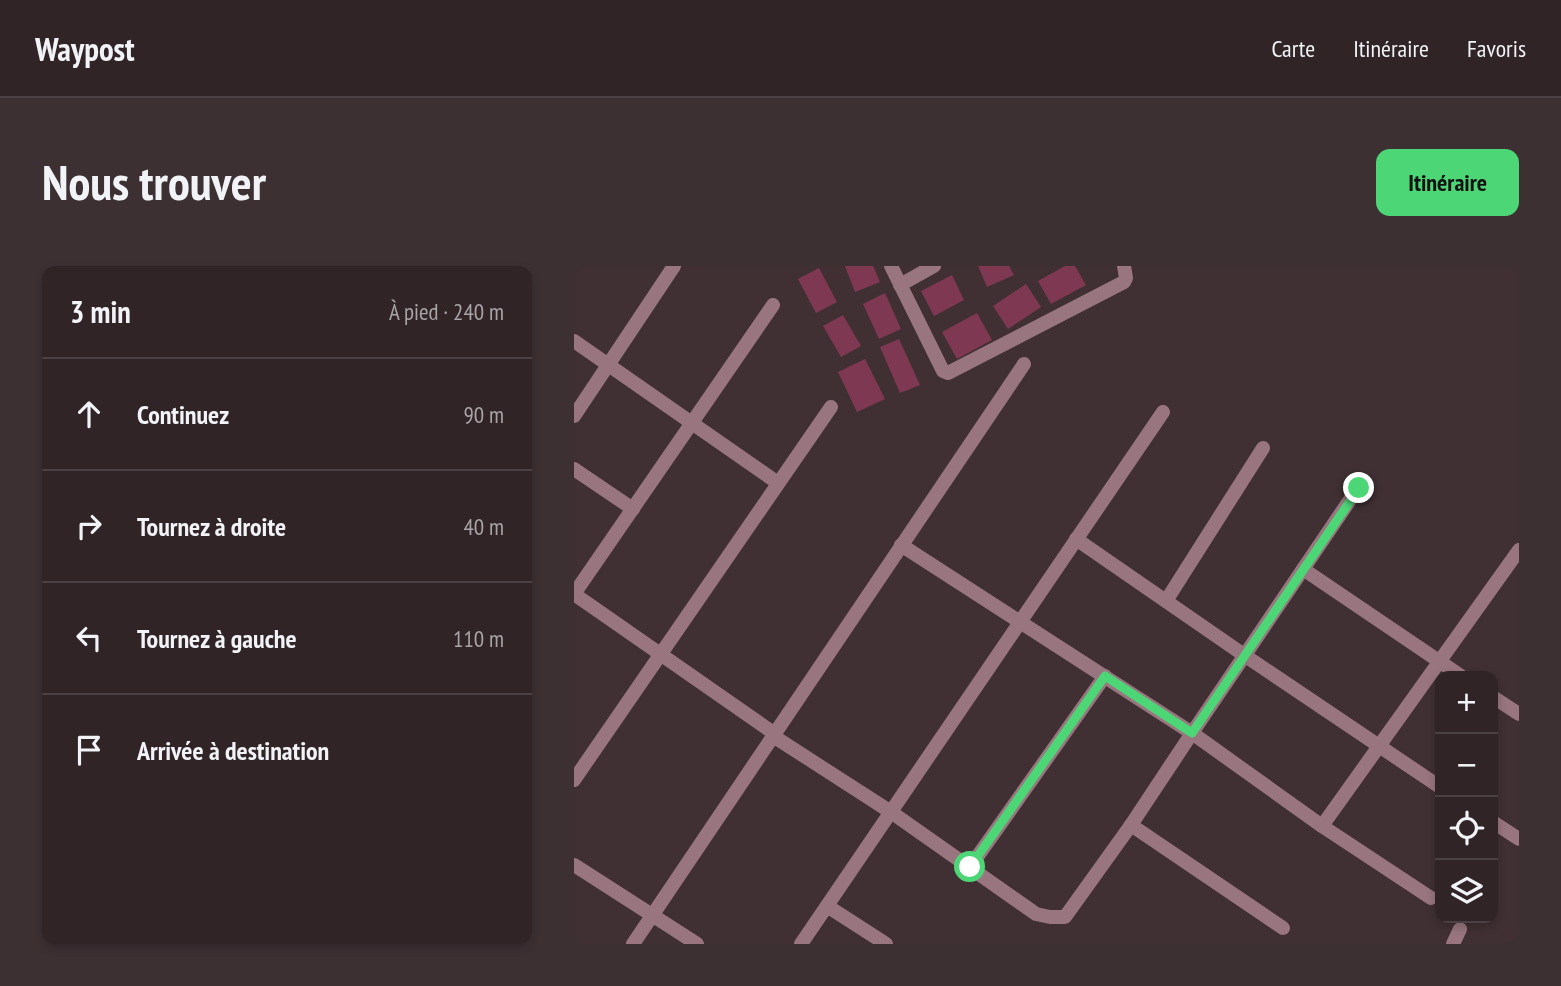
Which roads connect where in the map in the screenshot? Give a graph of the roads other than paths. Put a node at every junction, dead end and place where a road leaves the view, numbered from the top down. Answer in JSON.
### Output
{"nodes":[{"id":1,"x":674,"y":266,"type":"edge"},
{"id":2,"x":891,"y":266,"type":"edge"},
{"id":3,"x":934,"y":266,"type":"edge"},
{"id":4,"x":1124,"y":266,"type":"edge"},
{"id":5,"x":900,"y":285,"type":"junction"},
{"id":6,"x":772,"y":305,"type":"dead end"},
{"id":7,"x":574,"y":341,"type":"edge"},
{"id":8,"x":608,"y":364,"type":"junction"},
{"id":9,"x":1024,"y":364,"type":"dead end"},
{"id":10,"x":831,"y":407,"type":"dead end"},
{"id":11,"x":1163,"y":412,"type":"dead end"},
{"id":12,"x":574,"y":416,"type":"edge"},
{"id":13,"x":692,"y":424,"type":"junction"},
{"id":14,"x":1263,"y":449,"type":"dead end"},
{"id":15,"x":574,"y":469,"type":"edge"},
{"id":16,"x":778,"y":483,"type":"junction"},
{"id":17,"x":1359,"y":488,"type":"dead end"},
{"id":18,"x":633,"y":509,"type":"junction"},
{"id":19,"x":1076,"y":539,"type":"junction"},
{"id":20,"x":901,"y":545,"type":"junction"},
{"id":21,"x":1519,"y":550,"type":"edge"},
{"id":22,"x":1303,"y":569,"type":"junction"},
{"id":23,"x":574,"y":594,"type":"edge"},
{"id":24,"x":1166,"y":601,"type":"junction"},
{"id":25,"x":1021,"y":621,"type":"junction"},
{"id":26,"x":661,"y":654,"type":"junction"},
{"id":27,"x":1244,"y":655,"type":"junction"},
{"id":28,"x":1439,"y":662,"type":"junction"},
{"id":29,"x":1453,"y":671,"type":"edge"},
{"id":30,"x":1105,"y":676,"type":"junction"},
{"id":31,"x":1498,"y":700,"type":"edge"},
{"id":32,"x":1519,"y":715,"type":"edge"},
{"id":33,"x":1192,"y":733,"type":"junction"},
{"id":34,"x":774,"y":735,"type":"junction"},
{"id":35,"x":1380,"y":747,"type":"junction"},
{"id":36,"x":574,"y":780,"type":"edge"},
{"id":37,"x":1435,"y":784,"type":"edge"},
{"id":38,"x":891,"y":812,"type":"junction"},
{"id":39,"x":1131,"y":825,"type":"junction"},
{"id":40,"x":1498,"y":825,"type":"edge"},
{"id":41,"x":1322,"y":826,"type":"junction"},
{"id":42,"x":1519,"y":839,"type":"edge"},
{"id":43,"x":574,"y":865,"type":"edge"},
{"id":44,"x":970,"y":867,"type":"junction"},
{"id":45,"x":1431,"y":898,"type":"dead end"},
{"id":46,"x":827,"y":906,"type":"junction"},
{"id":47,"x":653,"y":915,"type":"junction"},
{"id":48,"x":1283,"y":928,"type":"dead end"},
{"id":49,"x":1460,"y":929,"type":"dead end"},
{"id":50,"x":634,"y":944,"type":"edge"},
{"id":51,"x":697,"y":944,"type":"edge"},
{"id":52,"x":801,"y":944,"type":"edge"},
{"id":53,"x":886,"y":944,"type":"edge"},
{"id":54,"x":1453,"y":944,"type":"edge"}],
"edges":[{"from":1,"to":8,"type":"street"},
{"from":2,"to":5,"type":"street"},
{"from":3,"to":5,"type":"street"},
{"from":4,"to":5,"type":"street"},
{"from":6,"to":13,"type":"street"},
{"from":7,"to":8,"type":"street"},
{"from":8,"to":12,"type":"street"},
{"from":8,"to":13,"type":"street"},
{"from":9,"to":20,"type":"street"},
{"from":10,"to":16,"type":"street"},
{"from":11,"to":19,"type":"street"},
{"from":13,"to":16,"type":"street"},
{"from":13,"to":18,"type":"street"},
{"from":14,"to":24,"type":"street"},
{"from":15,"to":18,"type":"street"},
{"from":16,"to":26,"type":"street"},
{"from":17,"to":22,"type":"street"},
{"from":18,"to":23,"type":"street"},
{"from":19,"to":24,"type":"street"},
{"from":19,"to":25,"type":"street"},
{"from":20,"to":25,"type":"street"},
{"from":20,"to":34,"type":"street"},
{"from":21,"to":28,"type":"street"},
{"from":22,"to":27,"type":"street"},
{"from":22,"to":28,"type":"street"},
{"from":23,"to":26,"type":"street"},
{"from":24,"to":27,"type":"street"},
{"from":25,"to":30,"type":"street"},
{"from":25,"to":38,"type":"street"},
{"from":26,"to":34,"type":"street"},
{"from":26,"to":36,"type":"street"},
{"from":27,"to":33,"type":"street"},
{"from":27,"to":35,"type":"street"},
{"from":28,"to":29,"type":"street"},
{"from":28,"to":35,"type":"street"},
{"from":30,"to":33,"type":"street"},
{"from":30,"to":44,"type":"street"},
{"from":31,"to":32,"type":"street"},
{"from":33,"to":39,"type":"street"},
{"from":33,"to":41,"type":"street"},
{"from":34,"to":38,"type":"street"},
{"from":34,"to":47,"type":"street"},
{"from":35,"to":37,"type":"street"},
{"from":35,"to":41,"type":"street"},
{"from":38,"to":44,"type":"street"},
{"from":38,"to":46,"type":"street"},
{"from":39,"to":44,"type":"street"},
{"from":39,"to":48,"type":"street"},
{"from":40,"to":42,"type":"street"},
{"from":41,"to":45,"type":"street"},
{"from":43,"to":47,"type":"street"},
{"from":46,"to":52,"type":"street"},
{"from":46,"to":53,"type":"street"},
{"from":47,"to":50,"type":"street"},
{"from":47,"to":51,"type":"street"},
{"from":49,"to":54,"type":"street"}]}
